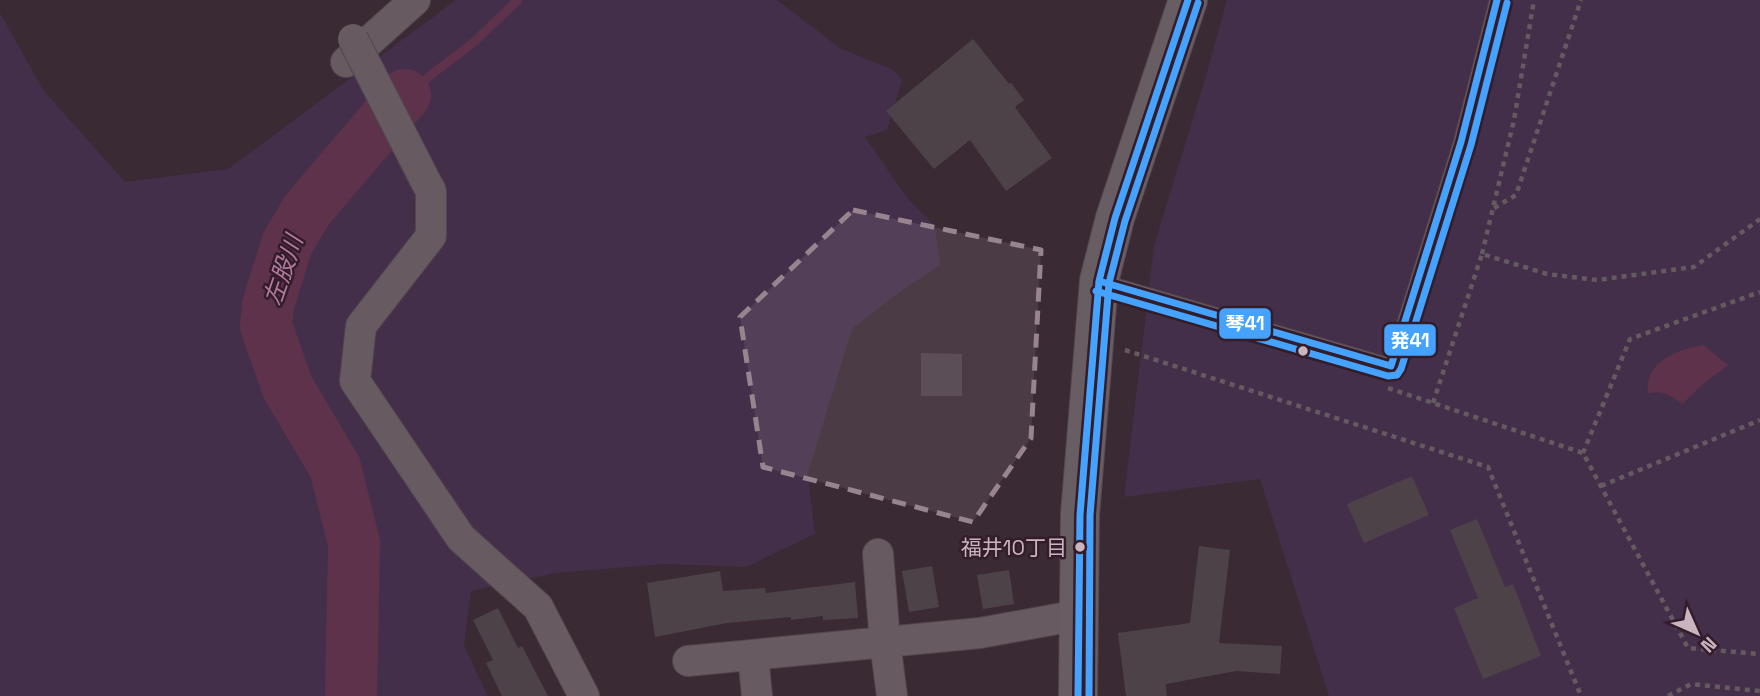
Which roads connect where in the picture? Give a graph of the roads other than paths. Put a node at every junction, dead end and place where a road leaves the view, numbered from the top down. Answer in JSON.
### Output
{"nodes":[{"id":1,"x":415,"y":0,"type":"edge"},
{"id":2,"x":1188,"y":0,"type":"edge"},
{"id":3,"x":1497,"y":0,"type":"edge"},
{"id":4,"x":1099,"y":281,"type":"junction"},
{"id":5,"x":878,"y":554,"type":"dead end"},
{"id":6,"x":1079,"y":615,"type":"junction"},
{"id":7,"x":885,"y":642,"type":"junction"},
{"id":8,"x":753,"y":655,"type":"junction"},
{"id":9,"x":688,"y":661,"type":"dead end"},
{"id":10,"x":584,"y":696,"type":"edge"},
{"id":11,"x":757,"y":696,"type":"edge"},
{"id":12,"x":892,"y":696,"type":"edge"},
{"id":13,"x":1078,"y":696,"type":"edge"}],
"edges":[{"from":1,"to":10,"type":"street","bridge":true},
{"from":2,"to":4,"type":"main road"},
{"from":3,"to":4,"type":"lane"},
{"from":4,"to":6,"type":"main road"},
{"from":5,"to":7,"type":"street"},
{"from":6,"to":7,"type":"street"},
{"from":6,"to":13,"type":"main road"},
{"from":7,"to":8,"type":"street"},
{"from":7,"to":12,"type":"street"},
{"from":8,"to":9,"type":"street"},
{"from":8,"to":11,"type":"street"}]}
